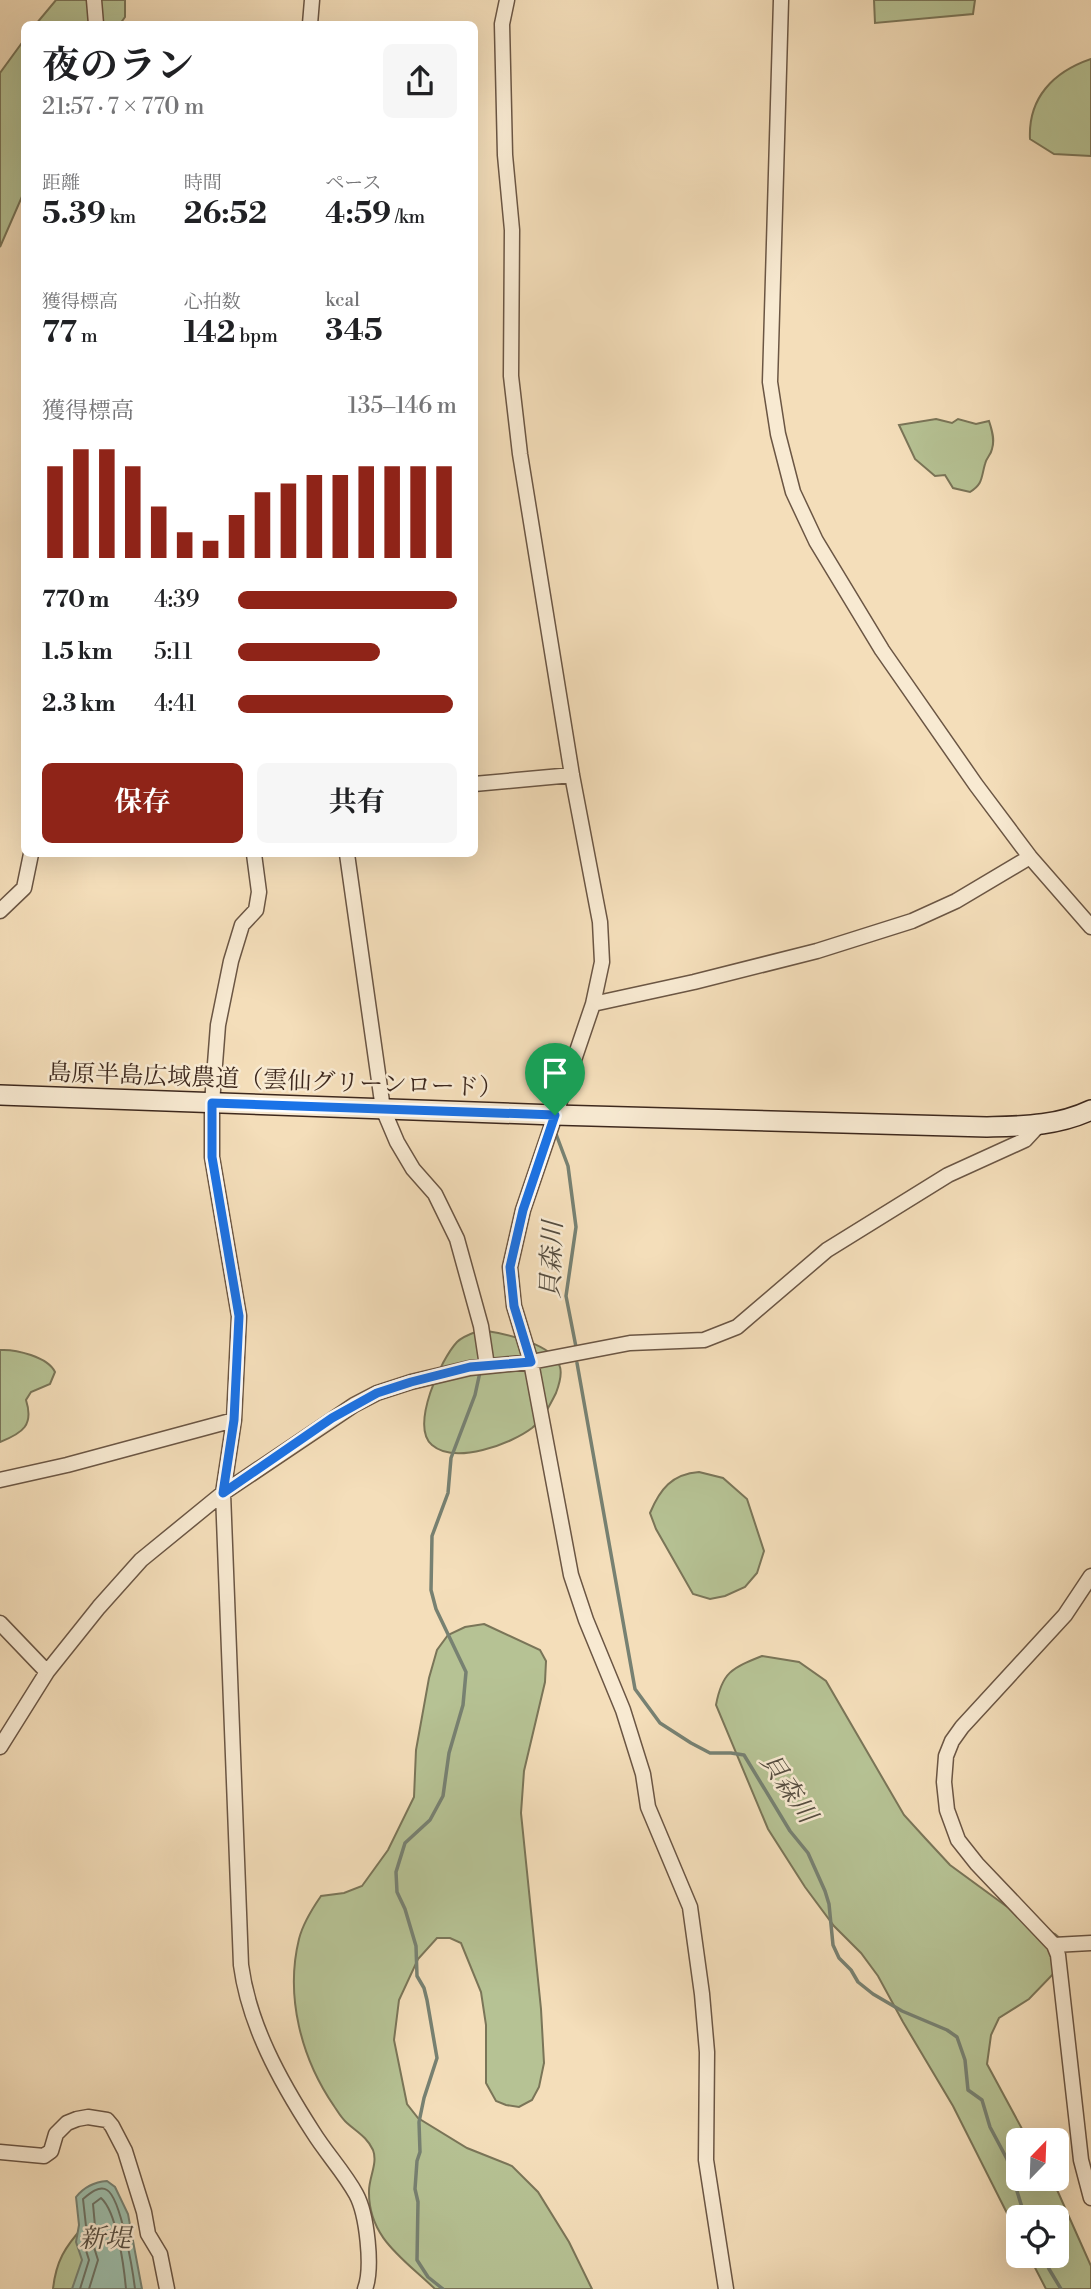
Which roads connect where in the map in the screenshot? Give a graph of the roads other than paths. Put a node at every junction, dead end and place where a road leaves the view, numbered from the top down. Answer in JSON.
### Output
{"nodes":[{"id":1,"x":94,"y":0,"type":"edge"},
{"id":2,"x":313,"y":0,"type":"edge"},
{"id":3,"x":507,"y":0,"type":"edge"},
{"id":4,"x":781,"y":0,"type":"edge"},
{"id":5,"x":96,"y":21,"type":"edge"},
{"id":6,"x":310,"y":21,"type":"edge"},
{"id":7,"x":572,"y":775,"type":"junction"},
{"id":8,"x":478,"y":784,"type":"edge"},
{"id":9,"x":30,"y":857,"type":"edge"},
{"id":10,"x":254,"y":857,"type":"edge"},
{"id":11,"x":347,"y":857,"type":"edge"},
{"id":12,"x":1030,"y":857,"type":"junction"},
{"id":13,"x":0,"y":911,"type":"edge"},
{"id":14,"x":1091,"y":927,"type":"edge"},
{"id":15,"x":593,"y":1004,"type":"junction"},
{"id":16,"x":0,"y":1095,"type":"edge"},
{"id":17,"x":212,"y":1103,"type":"junction"},
{"id":18,"x":383,"y":1109,"type":"junction"},
{"id":19,"x":1091,"y":1110,"type":"edge"},
{"id":20,"x":555,"y":1115,"type":"junction"},
{"id":21,"x":1038,"y":1126,"type":"junction"},
{"id":22,"x":531,"y":1362,"type":"junction"},
{"id":23,"x":487,"y":1366,"type":"junction"},
{"id":24,"x":234,"y":1420,"type":"junction"},
{"id":25,"x":0,"y":1480,"type":"edge"},
{"id":26,"x":223,"y":1493,"type":"junction"},
{"id":27,"x":1091,"y":1576,"type":"edge"},
{"id":28,"x":0,"y":1623,"type":"edge"},
{"id":29,"x":47,"y":1672,"type":"junction"},
{"id":30,"x":0,"y":1747,"type":"edge"},
{"id":31,"x":1091,"y":1942,"type":"edge"},
{"id":32,"x":1054,"y":1945,"type":"junction"},
{"id":33,"x":0,"y":2152,"type":"edge"},
{"id":34,"x":1091,"y":2198,"type":"edge"},
{"id":35,"x":167,"y":2289,"type":"edge"},
{"id":36,"x":365,"y":2289,"type":"edge"},
{"id":37,"x":726,"y":2289,"type":"edge"}],
"edges":[{"from":1,"to":5,"type":"street"},
{"from":2,"to":6,"type":"street"},
{"from":3,"to":7,"type":"street"},
{"from":4,"to":12,"type":"street"},
{"from":7,"to":8,"type":"street"},
{"from":7,"to":15,"type":"street"},
{"from":9,"to":13,"type":"street"},
{"from":10,"to":17,"type":"street"},
{"from":11,"to":18,"type":"street"},
{"from":12,"to":14,"type":"street"},
{"from":12,"to":15,"type":"street"},
{"from":15,"to":20,"type":"street"},
{"from":16,"to":17,"type":"street","name":"島原半島広域農道（雲仙グリーンロード）"},
{"from":17,"to":18,"type":"street","name":"島原半島広域農道（雲仙グリーンロード）"},
{"from":17,"to":24,"type":"street"},
{"from":18,"to":20,"type":"street","name":"島原半島広域農道（雲仙グリーンロード）"},
{"from":18,"to":23,"type":"street"},
{"from":19,"to":21,"type":"street","name":"島原半島広域農道（雲仙グリーンロード）"},
{"from":20,"to":21,"type":"street","name":"島原半島広域農道（雲仙グリーンロード）"},
{"from":20,"to":22,"type":"street"},
{"from":21,"to":22,"type":"street"},
{"from":22,"to":23,"type":"street"},
{"from":22,"to":37,"type":"street"},
{"from":23,"to":26,"type":"street"},
{"from":24,"to":25,"type":"street"},
{"from":24,"to":26,"type":"street"},
{"from":26,"to":29,"type":"street"},
{"from":26,"to":36,"type":"street"},
{"from":27,"to":32,"type":"street"},
{"from":28,"to":29,"type":"street"},
{"from":29,"to":30,"type":"street"},
{"from":31,"to":32,"type":"street"},
{"from":32,"to":34,"type":"street"},
{"from":33,"to":35,"type":"street"}]}
